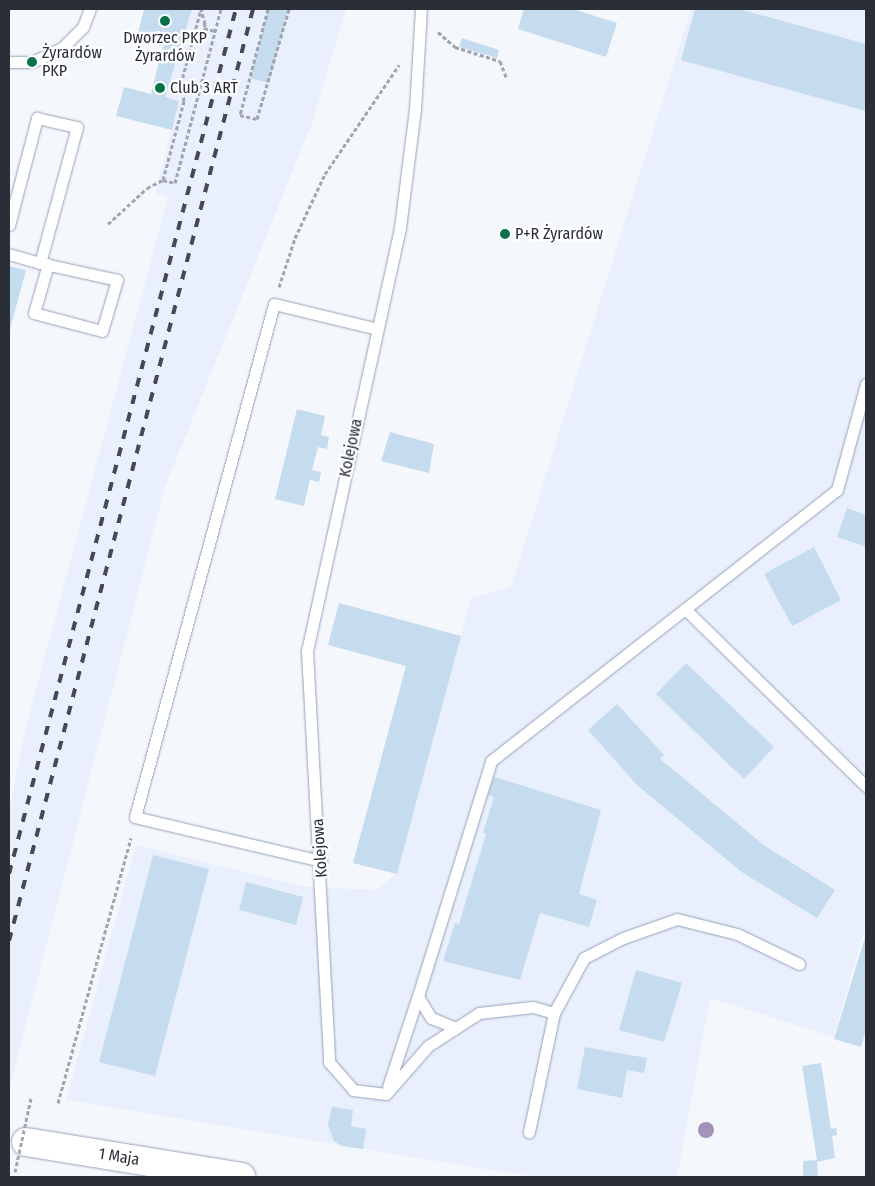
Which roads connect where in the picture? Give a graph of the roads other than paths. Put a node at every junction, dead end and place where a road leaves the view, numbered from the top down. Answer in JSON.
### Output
{"nodes":[{"id":1,"x":90,"y":9,"type":"edge"},
{"id":2,"x":421,"y":9,"type":"edge"},
{"id":3,"x":9,"y":62,"type":"edge"},
{"id":4,"x":9,"y":225,"type":"edge"},
{"id":5,"x":9,"y":254,"type":"edge"},
{"id":6,"x":44,"y":264,"type":"junction"},
{"id":7,"x":377,"y":329,"type":"junction"},
{"id":8,"x":866,"y":384,"type":"edge"},
{"id":9,"x":861,"y":423,"type":"edge"},
{"id":10,"x":685,"y":609,"type":"junction"},
{"id":11,"x":866,"y":786,"type":"edge"},
{"id":12,"x":321,"y":861,"type":"junction"},
{"id":13,"x":799,"y":964,"type":"dead end"},
{"id":14,"x":418,"y":996,"type":"junction"},
{"id":15,"x":554,"y":1013,"type":"junction"},
{"id":16,"x":456,"y":1028,"type":"junction"},
{"id":17,"x":386,"y":1094,"type":"junction"},
{"id":18,"x":529,"y":1132,"type":"dead end"},
{"id":19,"x":26,"y":1142,"type":"dead end"},
{"id":20,"x":241,"y":1177,"type":"edge"}],
"edges":[{"from":1,"to":3,"type":"lane"},
{"from":2,"to":7,"type":"lane","name":"Kolejowa"},
{"from":4,"to":6,"type":"lane"},
{"from":5,"to":6,"type":"lane"},
{"from":6,"to":6,"type":"lane"},
{"from":7,"to":12,"type":"lane","name":"Kolejowa"},
{"from":7,"to":12,"type":"lane"},
{"from":8,"to":9,"type":"lane"},
{"from":9,"to":10,"type":"lane"},
{"from":10,"to":11,"type":"lane"},
{"from":10,"to":14,"type":"lane"},
{"from":12,"to":17,"type":"lane","name":"Kolejowa"},
{"from":13,"to":15,"type":"lane"},
{"from":14,"to":16,"type":"lane"},
{"from":14,"to":17,"type":"lane"},
{"from":15,"to":16,"type":"lane"},
{"from":15,"to":18,"type":"lane"},
{"from":16,"to":17,"type":"lane"},
{"from":19,"to":20,"type":"street","name":"1 Maja"}]}
